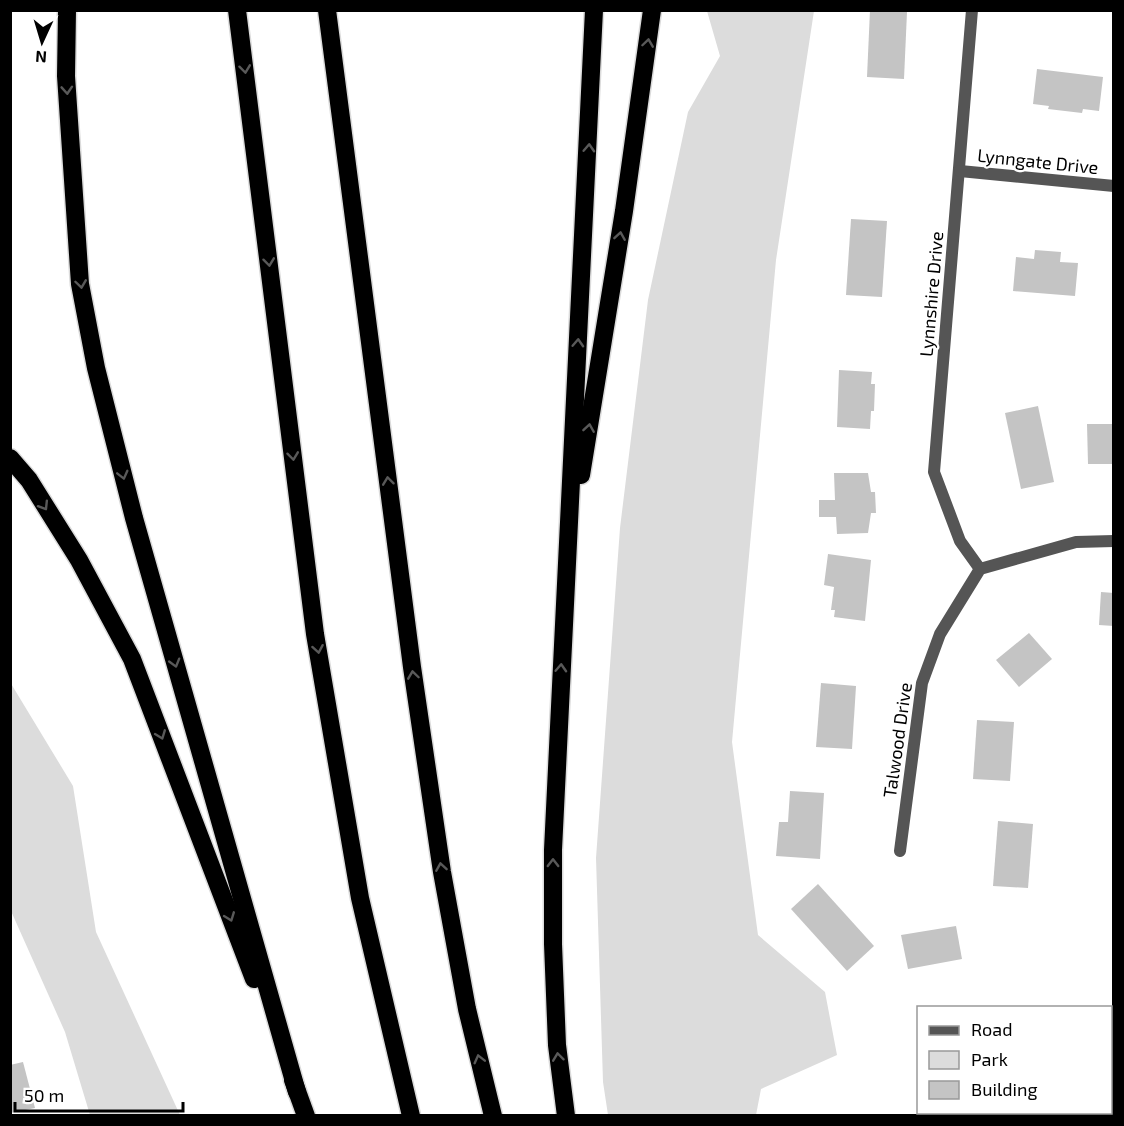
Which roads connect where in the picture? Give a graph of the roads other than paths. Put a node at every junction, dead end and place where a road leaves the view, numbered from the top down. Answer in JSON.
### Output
{"nodes":[{"id":1,"x":67,"y":10,"type":"edge"},
{"id":2,"x":327,"y":10,"type":"edge"},
{"id":3,"x":594,"y":10,"type":"edge"},
{"id":4,"x":652,"y":10,"type":"edge"},
{"id":5,"x":972,"y":10,"type":"edge"},
{"id":6,"x":237,"y":11,"type":"edge"},
{"id":7,"x":960,"y":171,"type":"junction"},
{"id":8,"x":1113,"y":186,"type":"edge"},
{"id":9,"x":10,"y":458,"type":"edge"},
{"id":10,"x":1113,"y":541,"type":"edge"},
{"id":11,"x":566,"y":569,"type":"junction"},
{"id":12,"x":980,"y":569,"type":"junction"},
{"id":13,"x":900,"y":851,"type":"dead end"},
{"id":14,"x":297,"y":1092,"type":"junction"},
{"id":15,"x":306,"y":1116,"type":"edge"},
{"id":16,"x":411,"y":1116,"type":"edge"},
{"id":17,"x":493,"y":1116,"type":"edge"},
{"id":18,"x":566,"y":1116,"type":"edge"}],
"edges":[{"from":1,"to":14,"type":"highway","one_way":true},
{"from":17,"to":2,"type":"highway","one_way":true},
{"from":11,"to":3,"type":"highway","one_way":true},
{"from":11,"to":4,"type":"highway","one_way":true},
{"from":5,"to":7,"type":"street","name":"Lynnshire Drive"},
{"from":6,"to":16,"type":"highway","one_way":true},
{"from":7,"to":8,"type":"street","name":"Lynngate Drive"},
{"from":7,"to":12,"type":"street","name":"Lynnshire Drive"},
{"from":9,"to":14,"type":"highway","one_way":true},
{"from":10,"to":12,"type":"street"},
{"from":18,"to":11,"type":"highway","one_way":true},
{"from":12,"to":13,"type":"street","name":"Talwood Drive"},
{"from":14,"to":15,"type":"highway"}]}
